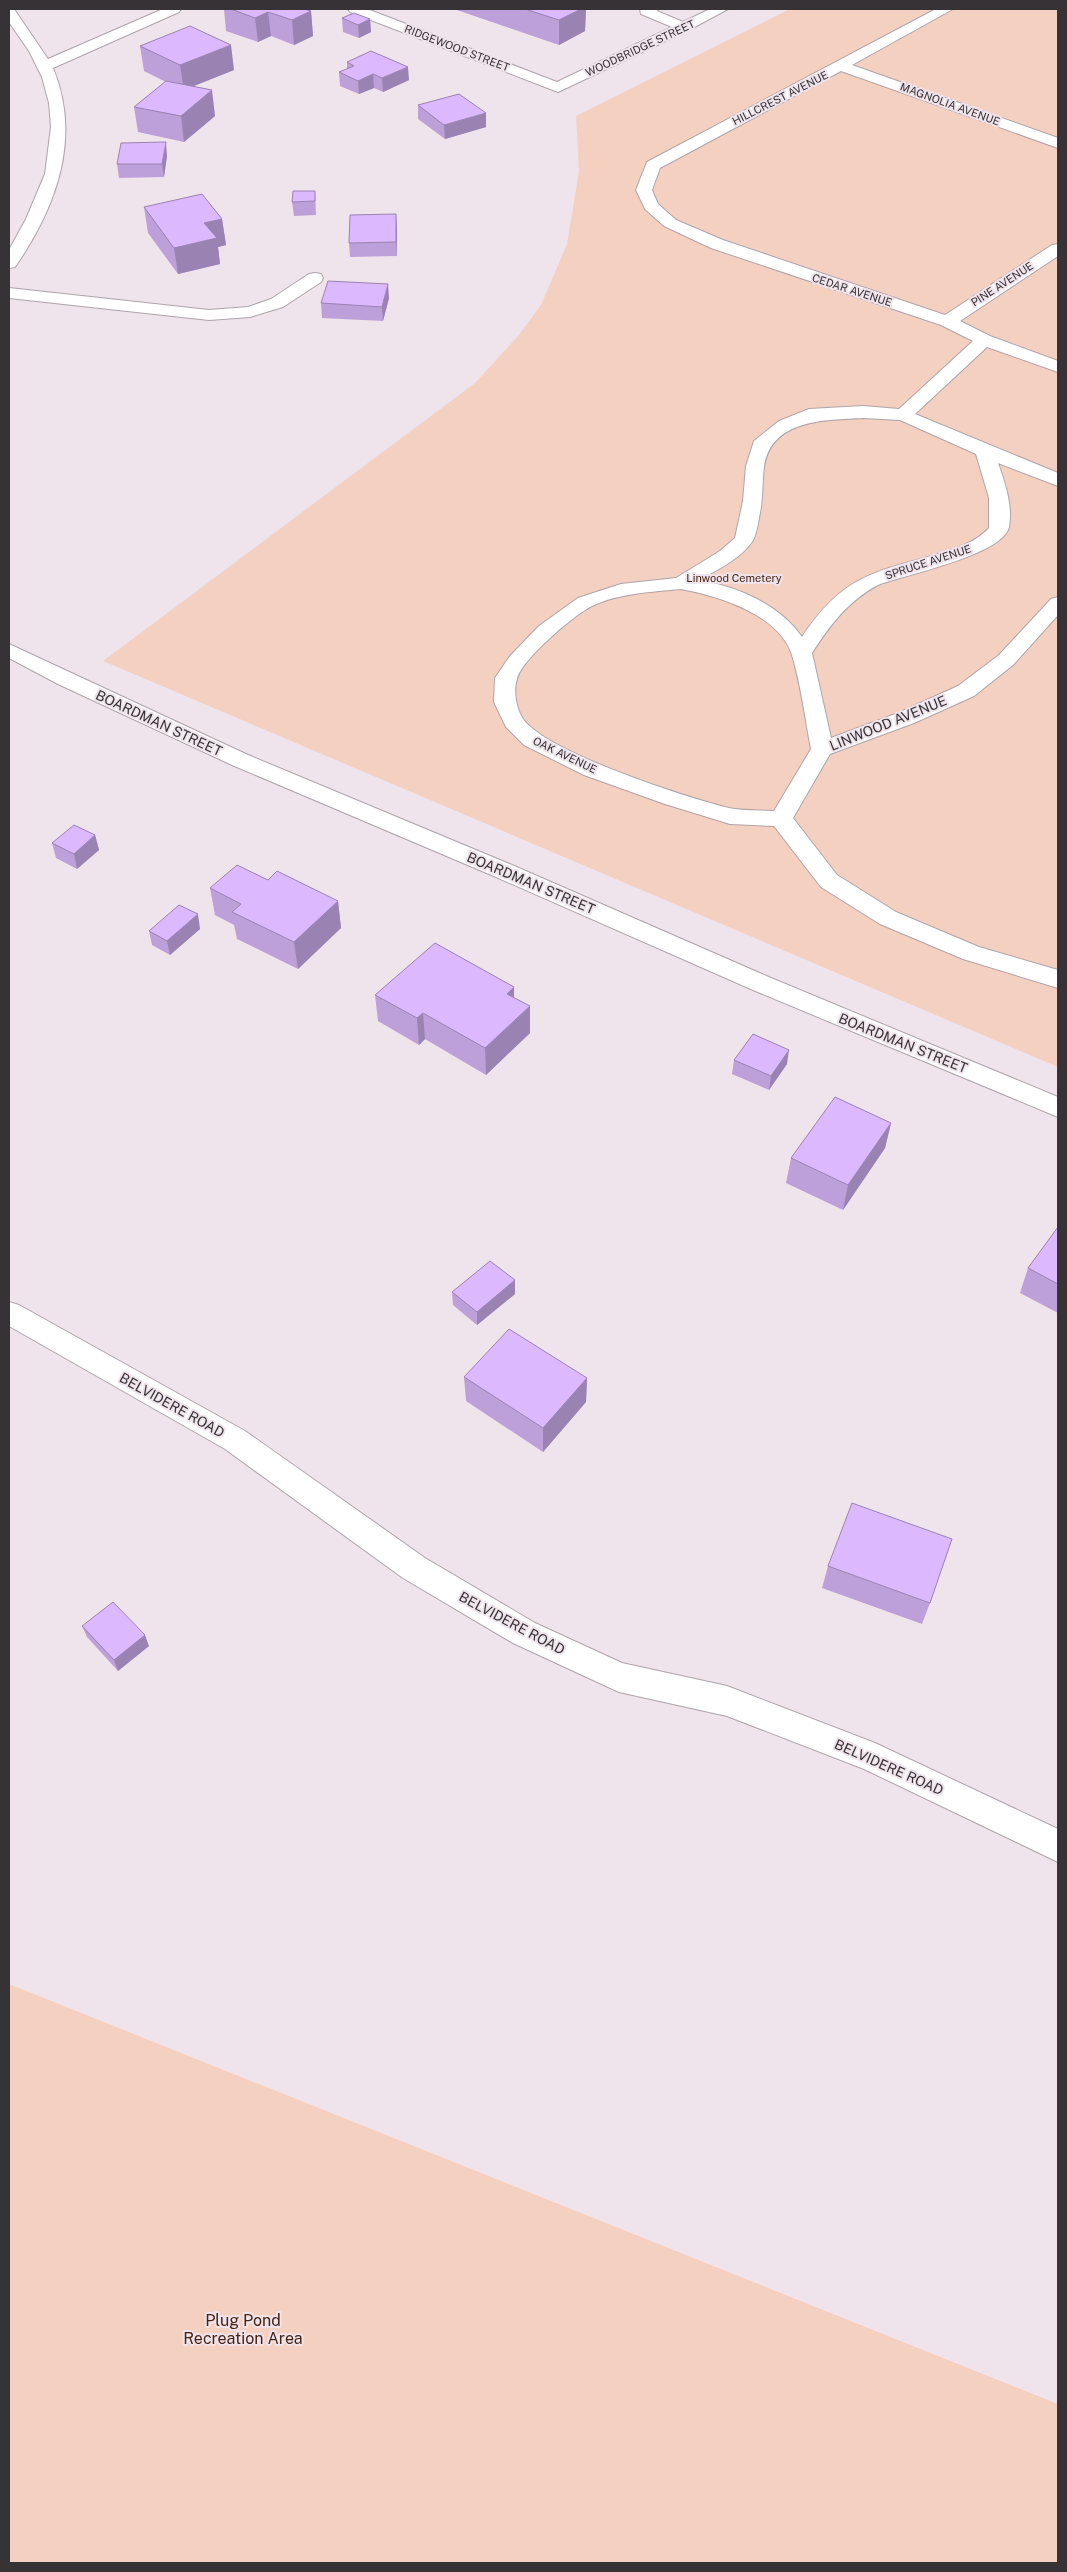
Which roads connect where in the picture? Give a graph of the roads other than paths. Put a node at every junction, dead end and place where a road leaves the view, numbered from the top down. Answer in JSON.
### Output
{"nodes":[{"id":1,"x":174,"y":9,"type":"edge"},
{"id":2,"x":355,"y":9,"type":"edge"},
{"id":3,"x":651,"y":9,"type":"edge"},
{"id":4,"x":721,"y":9,"type":"edge"},
{"id":5,"x":946,"y":9,"type":"edge"},
{"id":6,"x":9,"y":12,"type":"edge"},
{"id":7,"x":684,"y":27,"type":"junction"},
{"id":8,"x":43,"y":66,"type":"junction"},
{"id":9,"x":842,"y":66,"type":"junction"},
{"id":10,"x":558,"y":87,"type":"joint"},
{"id":11,"x":1058,"y":143,"type":"edge"},
{"id":12,"x":651,"y":206,"type":"joint"},
{"id":13,"x":1058,"y":249,"type":"edge"},
{"id":14,"x":9,"y":262,"type":"edge"},
{"id":15,"x":315,"y":278,"type":"dead end"},
{"id":16,"x":9,"y":293,"type":"edge"},
{"id":17,"x":947,"y":321,"type":"junction"},
{"id":18,"x":984,"y":340,"type":"junction"},
{"id":19,"x":1058,"y":367,"type":"edge"},
{"id":20,"x":903,"y":415,"type":"junction"},
{"id":21,"x":984,"y":451,"type":"junction"},
{"id":22,"x":1058,"y":480,"type":"edge"},
{"id":23,"x":681,"y":583,"type":"junction"},
{"id":24,"x":1058,"y":604,"type":"edge"},
{"id":25,"x":9,"y":650,"type":"edge"},
{"id":26,"x":802,"y":653,"type":"junction"},
{"id":27,"x":822,"y":749,"type":"junction"},
{"id":28,"x":781,"y":820,"type":"junction"},
{"id":29,"x":1058,"y":979,"type":"edge"},
{"id":30,"x":1058,"y":1107,"type":"edge"},
{"id":31,"x":9,"y":1313,"type":"edge"},
{"id":32,"x":1058,"y":1846,"type":"edge"}],
"edges":[{"from":1,"to":8,"type":"street"},
{"from":2,"to":10,"type":"street","name":"RIDGEWOOD STREET"},
{"from":3,"to":7,"type":"street"},
{"from":4,"to":7,"type":"street","name":"WOODBRIDGE STREET"},
{"from":5,"to":9,"type":"street","name":"HILLCREST AVENUE"},
{"from":6,"to":8,"type":"street"},
{"from":7,"to":10,"type":"street","name":"WOODBRIDGE STREET"},
{"from":8,"to":14,"type":"street"},
{"from":9,"to":11,"type":"street","name":"MAGNOLIA AVENUE"},
{"from":9,"to":12,"type":"street","name":"HILLCREST AVENUE"},
{"from":12,"to":17,"type":"street","name":"CEDAR AVENUE"},
{"from":13,"to":17,"type":"street","name":"PINE AVENUE"},
{"from":15,"to":16,"type":"street"},
{"from":17,"to":18,"type":"street","name":"CEDAR AVENUE"},
{"from":18,"to":19,"type":"street","name":"CEDAR AVENUE"},
{"from":18,"to":20,"type":"street"},
{"from":20,"to":21,"type":"street"},
{"from":20,"to":23,"type":"street"},
{"from":21,"to":22,"type":"street"},
{"from":21,"to":26,"type":"street","name":"SPRUCE AVENUE"},
{"from":23,"to":26,"type":"street"},
{"from":23,"to":28,"type":"street","name":"OAK AVENUE"},
{"from":24,"to":27,"type":"street","name":"LINWOOD AVENUE"},
{"from":25,"to":30,"type":"street","name":"BOARDMAN STREET"},
{"from":26,"to":27,"type":"street"},
{"from":27,"to":28,"type":"street","name":"LINWOOD AVENUE"},
{"from":28,"to":29,"type":"street"},
{"from":31,"to":32,"type":"street","name":"BELVIDERE ROAD"}]}
